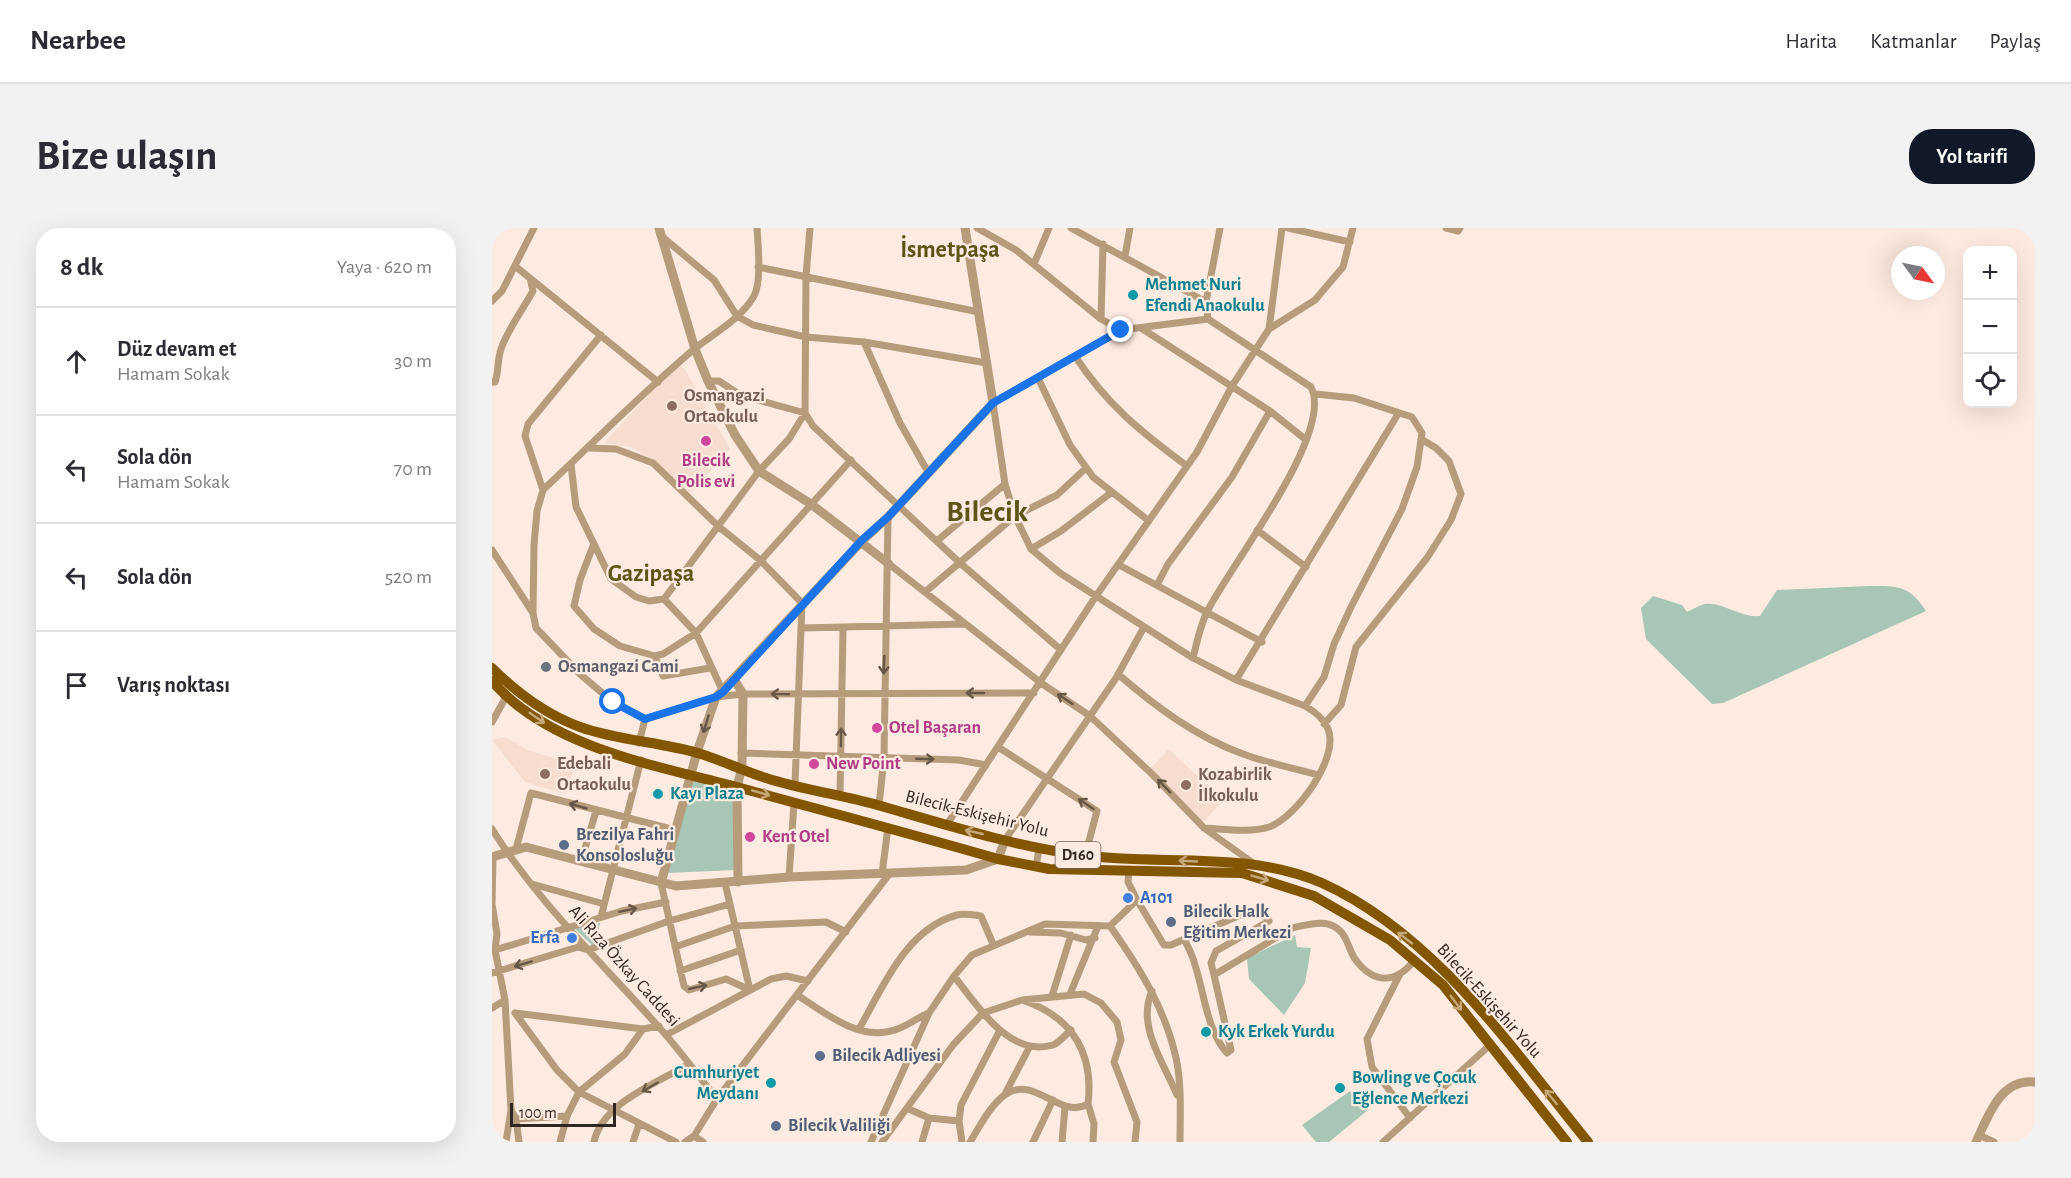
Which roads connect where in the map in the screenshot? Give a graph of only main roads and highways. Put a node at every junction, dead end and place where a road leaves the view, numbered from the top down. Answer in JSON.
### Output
{"nodes":[{"id":1,"x":492,"y":668,"type":"edge"},
{"id":2,"x":492,"y":681,"type":"edge"},
{"id":3,"x":1567,"y":1142,"type":"edge"},
{"id":4,"x":1588,"y":1142,"type":"edge"}],
"edges":[{"from":4,"to":1,"type":"main road","name":"Bilecik-Eskişehir Yolu","number":"D160","one_way":true},
{"from":2,"to":3,"type":"main road","name":"Bilecik-Eskişehir Yolu","number":"D160","one_way":true}]}
